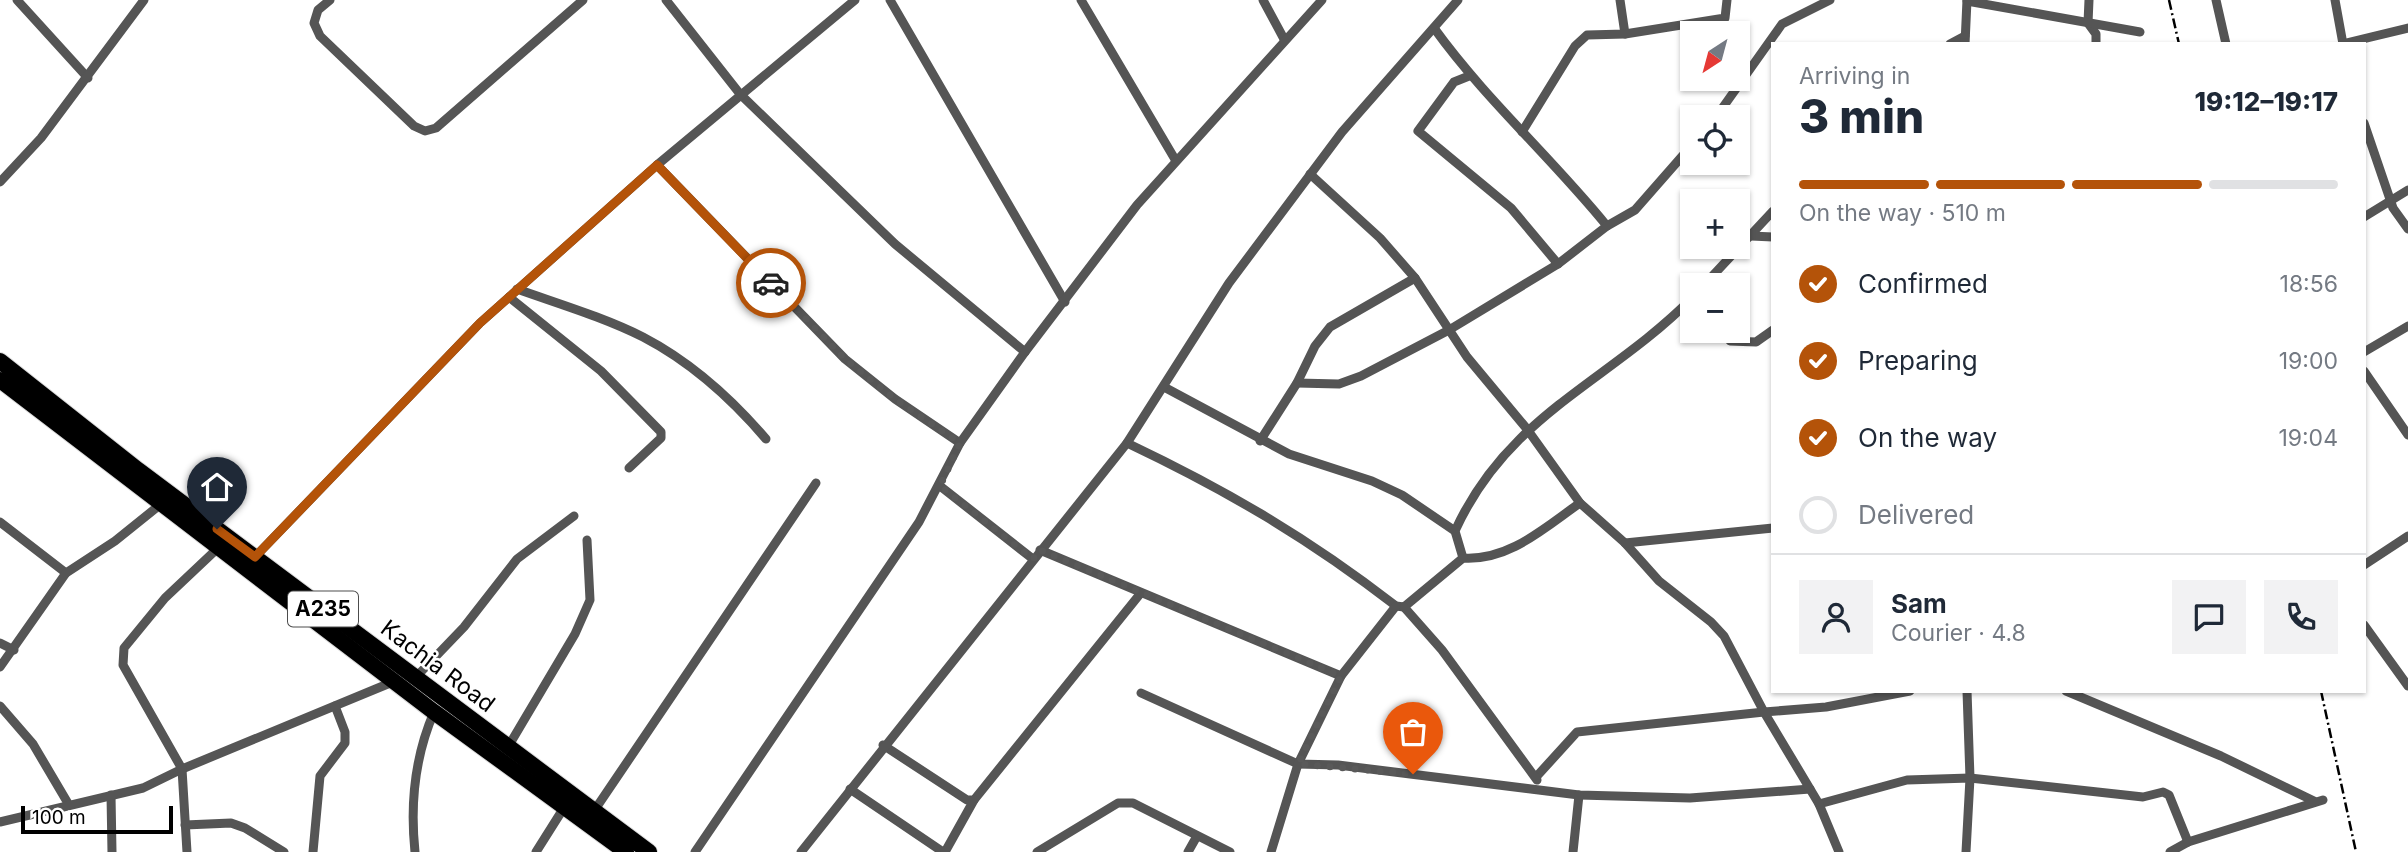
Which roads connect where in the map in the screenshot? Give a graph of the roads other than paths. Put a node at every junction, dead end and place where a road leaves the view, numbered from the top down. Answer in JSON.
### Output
{"nodes":[{"id":1,"x":17,"y":0,"type":"edge"},
{"id":2,"x":144,"y":0,"type":"edge"},
{"id":3,"x":330,"y":0,"type":"edge"},
{"id":4,"x":583,"y":0,"type":"edge"},
{"id":5,"x":666,"y":0,"type":"edge"},
{"id":6,"x":855,"y":0,"type":"edge"},
{"id":7,"x":890,"y":0,"type":"edge"},
{"id":8,"x":1081,"y":0,"type":"edge"},
{"id":9,"x":1263,"y":0,"type":"edge"},
{"id":10,"x":1322,"y":0,"type":"edge"},
{"id":11,"x":1458,"y":0,"type":"edge"},
{"id":12,"x":1620,"y":0,"type":"edge"},
{"id":13,"x":1727,"y":0,"type":"edge"},
{"id":14,"x":1829,"y":0,"type":"edge"},
{"id":15,"x":2089,"y":0,"type":"edge"},
{"id":16,"x":2216,"y":0,"type":"edge"},
{"id":17,"x":2335,"y":0,"type":"edge"},
{"id":18,"x":1967,"y":1,"type":"edge"},
{"id":19,"x":2088,"y":23,"type":"junction"},
{"id":20,"x":1434,"y":28,"type":"junction"},
{"id":21,"x":2408,"y":28,"type":"edge"},
{"id":22,"x":2140,"y":32,"type":"dead end"},
{"id":23,"x":1625,"y":34,"type":"junction"},
{"id":24,"x":1284,"y":39,"type":"junction"},
{"id":25,"x":1965,"y":40,"type":"edge"},
{"id":26,"x":2096,"y":42,"type":"edge"},
{"id":27,"x":2226,"y":42,"type":"edge"},
{"id":28,"x":2343,"y":42,"type":"edge"},
{"id":29,"x":2351,"y":42,"type":"edge"},
{"id":30,"x":1469,"y":76,"type":"junction"},
{"id":31,"x":88,"y":78,"type":"junction"},
{"id":32,"x":740,"y":94,"type":"junction"},
{"id":33,"x":1725,"y":105,"type":"edge"},
{"id":34,"x":2366,"y":129,"type":"edge"},
{"id":35,"x":1522,"y":132,"type":"junction"},
{"id":36,"x":1680,"y":159,"type":"edge"},
{"id":37,"x":1176,"y":160,"type":"junction"},
{"id":38,"x":657,"y":165,"type":"junction"},
{"id":39,"x":1310,"y":174,"type":"junction"},
{"id":40,"x":2,"y":178,"type":"edge"},
{"id":41,"x":2408,"y":190,"type":"edge"},
{"id":42,"x":2391,"y":202,"type":"junction"},
{"id":43,"x":1771,"y":213,"type":"edge"},
{"id":44,"x":2366,"y":216,"type":"edge"},
{"id":45,"x":1607,"y":226,"type":"junction"},
{"id":46,"x":2408,"y":229,"type":"edge"},
{"id":47,"x":1751,"y":236,"type":"junction"},
{"id":48,"x":1771,"y":237,"type":"edge"},
{"id":49,"x":1558,"y":264,"type":"junction"},
{"id":50,"x":1716,"y":273,"type":"edge"},
{"id":51,"x":1415,"y":278,"type":"junction"},
{"id":52,"x":517,"y":289,"type":"junction"},
{"id":53,"x":509,"y":297,"type":"junction"},
{"id":54,"x":1065,"y":302,"type":"junction"},
{"id":55,"x":1680,"y":308,"type":"edge"},
{"id":56,"x":2408,"y":326,"type":"edge"},
{"id":57,"x":1449,"y":330,"type":"junction"},
{"id":58,"x":1771,"y":331,"type":"edge"},
{"id":59,"x":1750,"y":342,"type":"edge"},
{"id":60,"x":2366,"y":351,"type":"edge"},
{"id":61,"x":1025,"y":352,"type":"junction"},
{"id":62,"x":0,"y":361,"type":"edge"},
{"id":63,"x":2366,"y":375,"type":"edge"},
{"id":64,"x":0,"y":380,"type":"edge"},
{"id":65,"x":1297,"y":383,"type":"junction"},
{"id":66,"x":1164,"y":387,"type":"junction"},
{"id":67,"x":1527,"y":429,"type":"junction"},
{"id":68,"x":2408,"y":435,"type":"edge"},
{"id":69,"x":766,"y":439,"type":"dead end"},
{"id":70,"x":1260,"y":441,"type":"junction"},
{"id":71,"x":960,"y":443,"type":"junction"},
{"id":72,"x":1127,"y":443,"type":"junction"},
{"id":73,"x":629,"y":468,"type":"dead end"},
{"id":74,"x":816,"y":482,"type":"dead end"},
{"id":75,"x":940,"y":486,"type":"junction"},
{"id":76,"x":1580,"y":503,"type":"junction"},
{"id":77,"x":161,"y":504,"type":"junction"},
{"id":78,"x":574,"y":516,"type":"dead end"},
{"id":79,"x":0,"y":522,"type":"edge"},
{"id":80,"x":1771,"y":528,"type":"edge"},
{"id":81,"x":1455,"y":531,"type":"junction"},
{"id":82,"x":2408,"y":536,"type":"edge"},
{"id":83,"x":587,"y":540,"type":"dead end"},
{"id":84,"x":1625,"y":544,"type":"junction"},
{"id":85,"x":218,"y":548,"type":"junction"},
{"id":86,"x":1040,"y":550,"type":"junction"},
{"id":87,"x":255,"y":557,"type":"junction"},
{"id":88,"x":1463,"y":558,"type":"junction"},
{"id":89,"x":1033,"y":559,"type":"junction"},
{"id":90,"x":2366,"y":564,"type":"edge"},
{"id":91,"x":66,"y":573,"type":"junction"},
{"id":92,"x":1140,"y":594,"type":"junction"},
{"id":93,"x":1400,"y":606,"type":"junction"},
{"id":94,"x":2366,"y":628,"type":"edge"},
{"id":95,"x":0,"y":643,"type":"edge"},
{"id":96,"x":14,"y":650,"type":"junction"},
{"id":97,"x":0,"y":667,"type":"edge"},
{"id":98,"x":1341,"y":676,"type":"junction"},
{"id":99,"x":416,"y":677,"type":"junction"},
{"id":100,"x":395,"y":681,"type":"junction"},
{"id":101,"x":2408,"y":686,"type":"edge"},
{"id":102,"x":1141,"y":693,"type":"dead end"},
{"id":103,"x":1900,"y":693,"type":"edge"},
{"id":104,"x":1967,"y":693,"type":"edge"},
{"id":105,"x":2071,"y":693,"type":"edge"},
{"id":106,"x":0,"y":706,"type":"edge"},
{"id":107,"x":335,"y":706,"type":"junction"},
{"id":108,"x":434,"y":712,"type":"junction"},
{"id":109,"x":1764,"y":712,"type":"junction"},
{"id":110,"x":883,"y":745,"type":"junction"},
{"id":111,"x":508,"y":747,"type":"junction"},
{"id":112,"x":1298,"y":764,"type":"junction"},
{"id":113,"x":181,"y":769,"type":"junction"},
{"id":114,"x":1537,"y":776,"type":"junction"},
{"id":115,"x":1970,"y":778,"type":"junction"},
{"id":116,"x":1538,"y":788,"type":"junction"},
{"id":117,"x":850,"y":789,"type":"junction"},
{"id":118,"x":1810,"y":789,"type":"junction"},
{"id":119,"x":111,"y":795,"type":"junction"},
{"id":120,"x":1579,"y":795,"type":"junction"},
{"id":121,"x":974,"y":800,"type":"junction"},
{"id":122,"x":1819,"y":804,"type":"junction"},
{"id":123,"x":69,"y":805,"type":"junction"},
{"id":124,"x":565,"y":806,"type":"junction"},
{"id":125,"x":594,"y":811,"type":"junction"},
{"id":126,"x":0,"y":822,"type":"edge"},
{"id":127,"x":185,"y":825,"type":"junction"},
{"id":128,"x":1197,"y":836,"type":"junction"},
{"id":129,"x":2188,"y":842,"type":"junction"},
{"id":130,"x":113,"y":852,"type":"edge"},
{"id":131,"x":187,"y":852,"type":"edge"},
{"id":132,"x":284,"y":852,"type":"edge"},
{"id":133,"x":313,"y":852,"type":"edge"},
{"id":134,"x":415,"y":852,"type":"edge"},
{"id":135,"x":536,"y":852,"type":"edge"},
{"id":136,"x":626,"y":852,"type":"edge"},
{"id":137,"x":649,"y":852,"type":"edge"},
{"id":138,"x":695,"y":852,"type":"edge"},
{"id":139,"x":801,"y":852,"type":"edge"},
{"id":140,"x":944,"y":852,"type":"edge"},
{"id":141,"x":1038,"y":852,"type":"edge"},
{"id":142,"x":1188,"y":852,"type":"edge"},
{"id":143,"x":1230,"y":852,"type":"edge"},
{"id":144,"x":1271,"y":852,"type":"edge"},
{"id":145,"x":1573,"y":852,"type":"edge"},
{"id":146,"x":1839,"y":852,"type":"edge"},
{"id":147,"x":1966,"y":852,"type":"edge"},
{"id":148,"x":2170,"y":852,"type":"edge"}],
"edges":[{"from":1,"to":31,"type":"street"},
{"from":2,"to":31,"type":"street"},
{"from":3,"to":4,"type":"street"},
{"from":5,"to":32,"type":"street"},
{"from":6,"to":32,"type":"street"},
{"from":7,"to":54,"type":"street"},
{"from":8,"to":37,"type":"street"},
{"from":9,"to":24,"type":"street"},
{"from":10,"to":24,"type":"street"},
{"from":11,"to":20,"type":"street"},
{"from":12,"to":23,"type":"street"},
{"from":13,"to":23,"type":"street"},
{"from":14,"to":33,"type":"street"},
{"from":15,"to":19,"type":"street"},
{"from":16,"to":27,"type":"street"},
{"from":17,"to":28,"type":"street"},
{"from":18,"to":19,"type":"street"},
{"from":18,"to":25,"type":"street"},
{"from":19,"to":22,"type":"street"},
{"from":19,"to":26,"type":"street"},
{"from":20,"to":30,"type":"street"},
{"from":20,"to":39,"type":"street"},
{"from":21,"to":29,"type":"street"},
{"from":23,"to":35,"type":"street"},
{"from":24,"to":37,"type":"street"},
{"from":30,"to":35,"type":"street"},
{"from":30,"to":49,"type":"street"},
{"from":31,"to":40,"type":"street"},
{"from":32,"to":38,"type":"street"},
{"from":32,"to":61,"type":"street"},
{"from":34,"to":42,"type":"street"},
{"from":35,"to":45,"type":"street"},
{"from":36,"to":45,"type":"street"},
{"from":37,"to":54,"type":"street"},
{"from":38,"to":52,"type":"street"},
{"from":38,"to":71,"type":"street"},
{"from":39,"to":51,"type":"street"},
{"from":39,"to":66,"type":"street"},
{"from":41,"to":42,"type":"street"},
{"from":42,"to":44,"type":"street"},
{"from":42,"to":46,"type":"street"},
{"from":43,"to":47,"type":"street"},
{"from":45,"to":49,"type":"street"},
{"from":47,"to":48,"type":"street"},
{"from":47,"to":50,"type":"street"},
{"from":49,"to":57,"type":"street"},
{"from":51,"to":57,"type":"street"},
{"from":51,"to":65,"type":"street"},
{"from":52,"to":53,"type":"street"},
{"from":52,"to":69,"type":"street"},
{"from":53,"to":73,"type":"street"},
{"from":53,"to":87,"type":"street"},
{"from":54,"to":61,"type":"street"},
{"from":55,"to":67,"type":"street"},
{"from":56,"to":60,"type":"street"},
{"from":57,"to":65,"type":"street"},
{"from":57,"to":67,"type":"street"},
{"from":58,"to":59,"type":"street"},
{"from":61,"to":71,"type":"street"},
{"from":62,"to":87,"type":"highway","name":"Kachia Road","number":"A235"},
{"from":63,"to":68,"type":"street"},
{"from":64,"to":77,"type":"highway","name":"Kachia Road","number":"A235"},
{"from":65,"to":70,"type":"street"},
{"from":66,"to":70,"type":"street"},
{"from":66,"to":72,"type":"street"},
{"from":67,"to":76,"type":"street"},
{"from":67,"to":81,"type":"street"},
{"from":70,"to":81,"type":"street"},
{"from":71,"to":75,"type":"street"},
{"from":72,"to":86,"type":"street"},
{"from":72,"to":93,"type":"street"},
{"from":74,"to":125,"type":"street"},
{"from":75,"to":89,"type":"street"},
{"from":75,"to":138,"type":"street"},
{"from":76,"to":84,"type":"street"},
{"from":76,"to":88,"type":"street"},
{"from":77,"to":85,"type":"highway","name":"Kachia Road","number":"A235"},
{"from":77,"to":91,"type":"street"},
{"from":78,"to":99,"type":"street"},
{"from":79,"to":91,"type":"street"},
{"from":80,"to":84,"type":"street"},
{"from":81,"to":88,"type":"street"},
{"from":82,"to":90,"type":"street"},
{"from":83,"to":111,"type":"street"},
{"from":84,"to":109,"type":"street"},
{"from":85,"to":100,"type":"highway","name":"Kachia Road","number":"A235"},
{"from":85,"to":113,"type":"street"},
{"from":86,"to":89,"type":"street"},
{"from":86,"to":92,"type":"street"},
{"from":87,"to":99,"type":"highway","name":"Kachia Road","number":"A235"},
{"from":88,"to":93,"type":"street"},
{"from":89,"to":110,"type":"street"},
{"from":91,"to":96,"type":"street"},
{"from":92,"to":98,"type":"street"},
{"from":92,"to":121,"type":"street"},
{"from":93,"to":98,"type":"street"},
{"from":93,"to":114,"type":"street"},
{"from":94,"to":101,"type":"street"},
{"from":95,"to":96,"type":"street"},
{"from":96,"to":97,"type":"street"},
{"from":98,"to":112,"type":"street"},
{"from":99,"to":111,"type":"highway","name":"Kachia Road","number":"A235"},
{"from":100,"to":107,"type":"street"},
{"from":100,"to":108,"type":"highway","name":"Kachia Road","number":"A235"},
{"from":102,"to":112,"type":"street"},
{"from":103,"to":109,"type":"street"},
{"from":104,"to":115,"type":"street"},
{"from":105,"to":129,"type":"street"},
{"from":106,"to":123,"type":"street"},
{"from":107,"to":113,"type":"street"},
{"from":107,"to":133,"type":"street"},
{"from":108,"to":124,"type":"highway","name":"Kachia Road","number":"A235"},
{"from":108,"to":134,"type":"street"},
{"from":109,"to":114,"type":"street"},
{"from":109,"to":118,"type":"street"},
{"from":110,"to":117,"type":"street"},
{"from":110,"to":121,"type":"street"},
{"from":111,"to":125,"type":"highway","name":"Kachia Road","number":"A235"},
{"from":112,"to":116,"type":"street"},
{"from":112,"to":144,"type":"street"},
{"from":113,"to":119,"type":"street"},
{"from":113,"to":127,"type":"street"},
{"from":114,"to":116,"type":"street"},
{"from":115,"to":122,"type":"street"},
{"from":115,"to":129,"type":"street"},
{"from":115,"to":147,"type":"street"},
{"from":116,"to":120,"type":"street"},
{"from":117,"to":139,"type":"street"},
{"from":117,"to":140,"type":"street"},
{"from":118,"to":120,"type":"street"},
{"from":118,"to":122,"type":"street"},
{"from":119,"to":123,"type":"street"},
{"from":119,"to":130,"type":"street"},
{"from":120,"to":145,"type":"street"},
{"from":121,"to":140,"type":"street"},
{"from":122,"to":146,"type":"street"},
{"from":123,"to":126,"type":"street"},
{"from":124,"to":135,"type":"street"},
{"from":124,"to":136,"type":"highway","name":"Kachia Road","number":"A235"},
{"from":125,"to":137,"type":"highway","name":"Kachia Road","number":"A235"},
{"from":127,"to":131,"type":"street"},
{"from":127,"to":132,"type":"street"},
{"from":128,"to":141,"type":"street"},
{"from":128,"to":142,"type":"street"},
{"from":128,"to":143,"type":"street"},
{"from":129,"to":148,"type":"street"}]}
